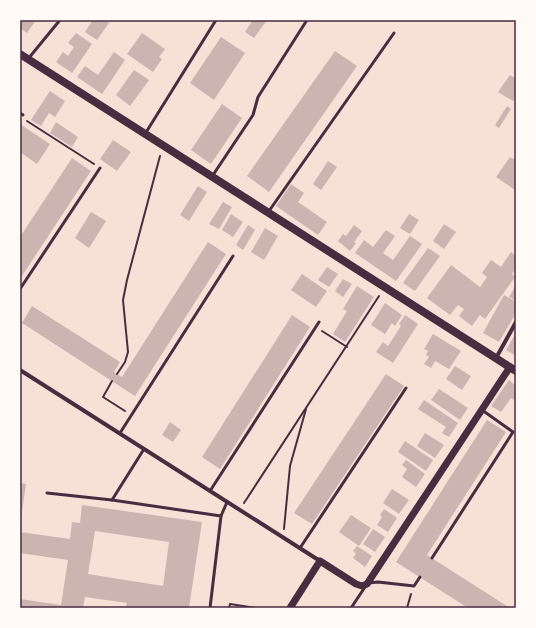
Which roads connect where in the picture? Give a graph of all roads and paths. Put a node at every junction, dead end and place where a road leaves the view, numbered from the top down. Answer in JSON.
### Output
{"nodes":[{"id":1,"x":60,"y":20,"type":"edge"},
{"id":2,"x":216,"y":20,"type":"edge"},
{"id":3,"x":307,"y":20,"type":"edge"},
{"id":4,"x":394,"y":33,"type":"dead end"},
{"id":5,"x":20,"y":54,"type":"edge"},
{"id":6,"x":28,"y":59,"type":"junction"},
{"id":7,"x":22,"y":114,"type":"edge"},
{"id":8,"x":144,"y":134,"type":"junction"},
{"id":9,"x":160,"y":156,"type":"dead end"},
{"id":10,"x":100,"y":168,"type":"joint"},
{"id":11,"x":212,"y":177,"type":"junction"},
{"id":12,"x":268,"y":213,"type":"junction"},
{"id":13,"x":233,"y":256,"type":"dead end"},
{"id":14,"x":20,"y":289,"type":"edge"},
{"id":15,"x":380,"y":295,"type":"dead end"},
{"id":16,"x":319,"y":322,"type":"dead end"},
{"id":17,"x":516,"y":322,"type":"edge"},
{"id":18,"x":316,"y":327,"type":"junction"},
{"id":19,"x":347,"y":347,"type":"junction"},
{"id":20,"x":496,"y":358,"type":"junction"},
{"id":21,"x":513,"y":369,"type":"edge"},
{"id":22,"x":20,"y":370,"type":"edge"},
{"id":23,"x":117,"y":374,"type":"dead end"},
{"id":24,"x":112,"y":381,"type":"dead end"},
{"id":25,"x":406,"y":388,"type":"dead end"},
{"id":26,"x":306,"y":408,"type":"junction"},
{"id":27,"x":482,"y":410,"type":"junction"},
{"id":28,"x":131,"y":415,"type":"junction"},
{"id":29,"x":120,"y":434,"type":"junction"},
{"id":30,"x":144,"y":449,"type":"junction"},
{"id":31,"x":210,"y":491,"type":"junction"},
{"id":32,"x":47,"y":493,"type":"dead end"},
{"id":33,"x":112,"y":500,"type":"junction"},
{"id":34,"x":227,"y":502,"type":"junction"},
{"id":35,"x":239,"y":510,"type":"junction"},
{"id":36,"x":221,"y":516,"type":"junction"},
{"id":37,"x":284,"y":538,"type":"junction"},
{"id":38,"x":300,"y":548,"type":"junction"},
{"id":39,"x":432,"y":558,"type":"dead end"},
{"id":40,"x":320,"y":561,"type":"junction"},
{"id":41,"x":420,"y":577,"type":"dead end"},
{"id":42,"x":367,"y":584,"type":"junction"},
{"id":43,"x":414,"y":586,"type":"junction"},
{"id":44,"x":210,"y":608,"type":"edge"},
{"id":45,"x":229,"y":608,"type":"edge"},
{"id":46,"x":256,"y":608,"type":"edge"},
{"id":47,"x":290,"y":608,"type":"edge"},
{"id":48,"x":351,"y":608,"type":"edge"},
{"id":49,"x":407,"y":608,"type":"edge"}],
"edges":[{"from":1,"to":6,"type":"lane"},
{"from":2,"to":8,"type":"lane"},
{"from":3,"to":11,"type":"lane"},
{"from":4,"to":12,"type":"lane"},
{"from":5,"to":6,"type":"main road"},
{"from":6,"to":8,"type":"main road"},
{"from":7,"to":10,"type":"path"},
{"from":8,"to":11,"type":"main road"},
{"from":9,"to":23,"type":"path"},
{"from":10,"to":14,"type":"lane"},
{"from":11,"to":12,"type":"main road"},
{"from":12,"to":20,"type":"main road"},
{"from":13,"to":28,"type":"lane"},
{"from":15,"to":19,"type":"path"},
{"from":16,"to":18,"type":"lane"},
{"from":17,"to":20,"type":"street"},
{"from":18,"to":19,"type":"path"},
{"from":18,"to":31,"type":"lane"},
{"from":19,"to":26,"type":"path"},
{"from":20,"to":21,"type":"main road"},
{"from":21,"to":27,"type":"street"},
{"from":22,"to":29,"type":"street"},
{"from":24,"to":28,"type":"path"},
{"from":25,"to":38,"type":"lane"},
{"from":26,"to":35,"type":"path"},
{"from":26,"to":37,"type":"path"},
{"from":27,"to":39,"type":"lane"},
{"from":27,"to":42,"type":"street"},
{"from":28,"to":29,"type":"lane"},
{"from":29,"to":30,"type":"street"},
{"from":30,"to":31,"type":"street"},
{"from":30,"to":33,"type":"lane"},
{"from":31,"to":34,"type":"street"},
{"from":32,"to":33,"type":"lane"},
{"from":33,"to":36,"type":"lane"},
{"from":34,"to":35,"type":"street"},
{"from":34,"to":36,"type":"lane"},
{"from":35,"to":37,"type":"street"},
{"from":36,"to":44,"type":"lane"},
{"from":37,"to":38,"type":"street"},
{"from":38,"to":40,"type":"street"},
{"from":40,"to":42,"type":"street"},
{"from":40,"to":47,"type":"street"},
{"from":41,"to":43,"type":"lane"},
{"from":42,"to":43,"type":"lane"},
{"from":42,"to":48,"type":"lane"},
{"from":43,"to":49,"type":"path"},
{"from":45,"to":46,"type":"path"}]}
